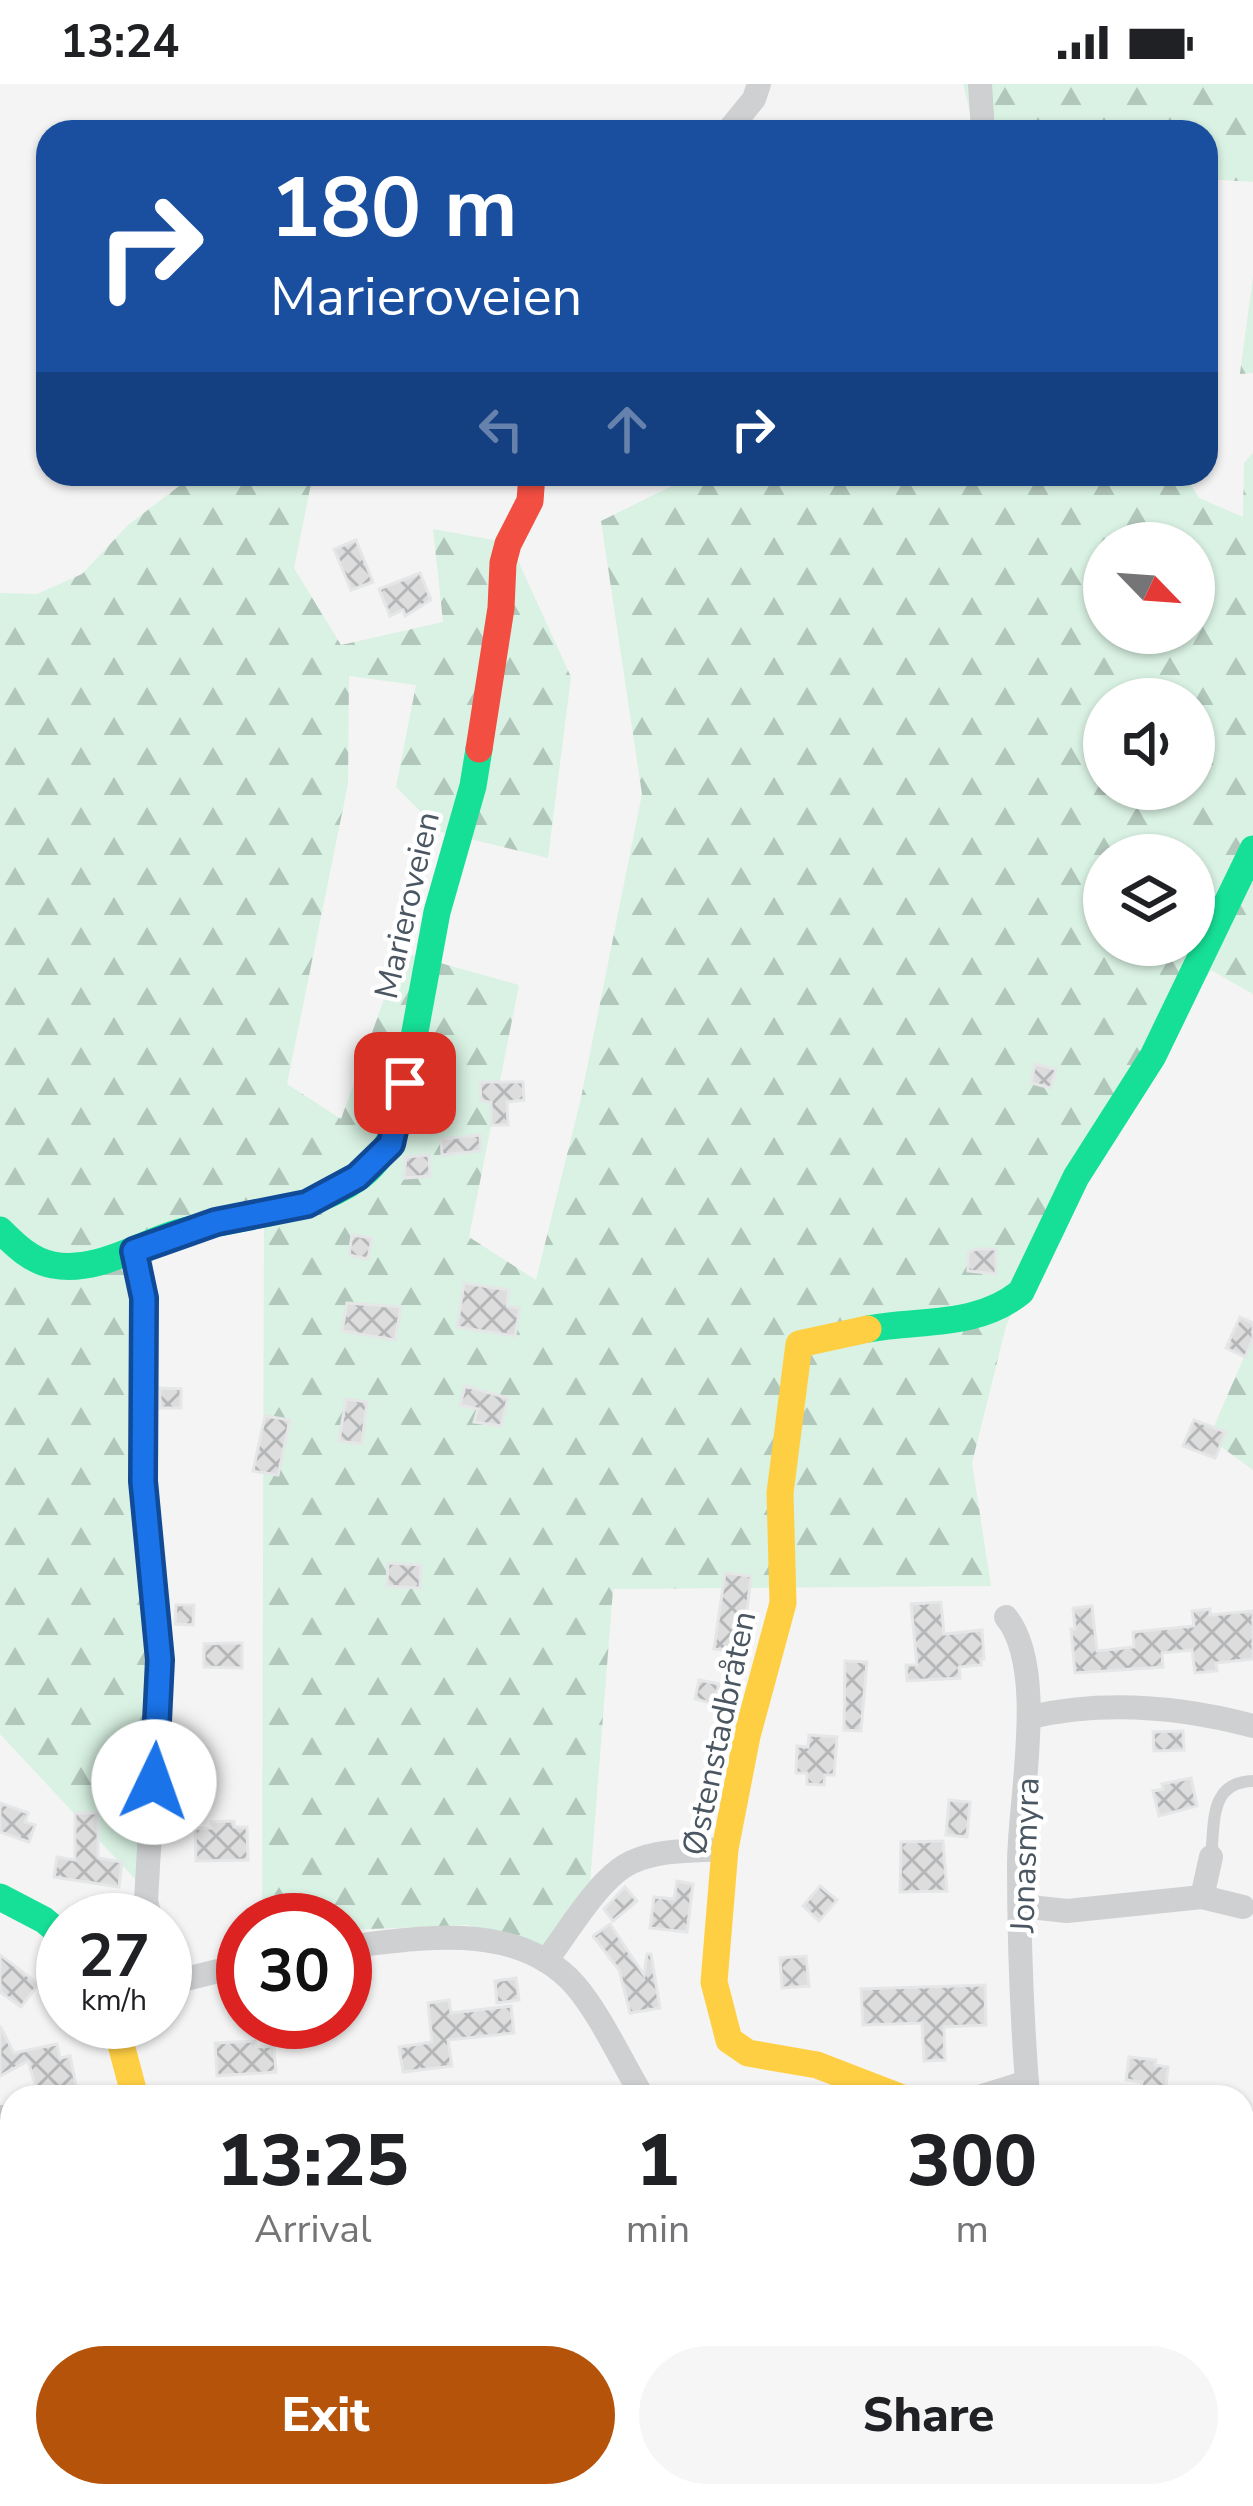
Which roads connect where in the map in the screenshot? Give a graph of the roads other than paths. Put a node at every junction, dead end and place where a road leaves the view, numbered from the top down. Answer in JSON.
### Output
{"nodes":[{"id":1,"x":759,"y":84,"type":"edge"},
{"id":2,"x":980,"y":84,"type":"edge"},
{"id":3,"x":737,"y":120,"type":"edge"},
{"id":4,"x":982,"y":120,"type":"edge"},
{"id":5,"x":531,"y":486,"type":"edge"},
{"id":6,"x":1253,"y":849,"type":"edge"},
{"id":7,"x":0,"y":1230,"type":"edge"},
{"id":8,"x":134,"y":1251,"type":"junction"},
{"id":9,"x":1006,"y":1616,"type":"dead end"},
{"id":10,"x":1031,"y":1717,"type":"junction"},
{"id":11,"x":1253,"y":1726,"type":"edge"},
{"id":12,"x":1253,"y":1780,"type":"edge"},
{"id":13,"x":725,"y":1849,"type":"junction"},
{"id":14,"x":1211,"y":1857,"type":"joint"},
{"id":15,"x":146,"y":1893,"type":"edge"},
{"id":16,"x":0,"y":1898,"type":"edge"},
{"id":17,"x":1202,"y":1898,"type":"junction"},
{"id":18,"x":1248,"y":1905,"type":"edge"},
{"id":19,"x":1021,"y":1906,"type":"junction"},
{"id":20,"x":36,"y":1916,"type":"edge"},
{"id":21,"x":372,"y":1945,"type":"edge"},
{"id":22,"x":546,"y":1960,"type":"junction"},
{"id":23,"x":122,"y":2049,"type":"edge"},
{"id":24,"x":132,"y":2085,"type":"edge"},
{"id":25,"x":636,"y":2085,"type":"edge"},
{"id":26,"x":869,"y":2085,"type":"edge"},
{"id":27,"x":1027,"y":2085,"type":"edge"}],
"edges":[{"from":1,"to":3,"type":"street"},
{"from":2,"to":4,"type":"street"},
{"from":5,"to":8,"type":"street","name":"Marieroveien"},
{"from":6,"to":13,"type":"street","name":"Østenstadbråten"},
{"from":7,"to":8,"type":"street","name":"Marieroveien"},
{"from":8,"to":15,"type":"street"},
{"from":9,"to":10,"type":"street","name":"Jonasmyra"},
{"from":10,"to":11,"type":"street"},
{"from":10,"to":19,"type":"street","name":"Jonasmyra"},
{"from":12,"to":14,"type":"lane"},
{"from":13,"to":22,"type":"street"},
{"from":13,"to":26,"type":"street","name":"Østenstadbråten"},
{"from":14,"to":17,"type":"street"},
{"from":16,"to":20,"type":"street"},
{"from":17,"to":18,"type":"street"},
{"from":17,"to":19,"type":"street"},
{"from":19,"to":27,"type":"street","name":"Jonasmyra"},
{"from":21,"to":22,"type":"street"},
{"from":22,"to":25,"type":"street"},
{"from":23,"to":24,"type":"street"}]}
